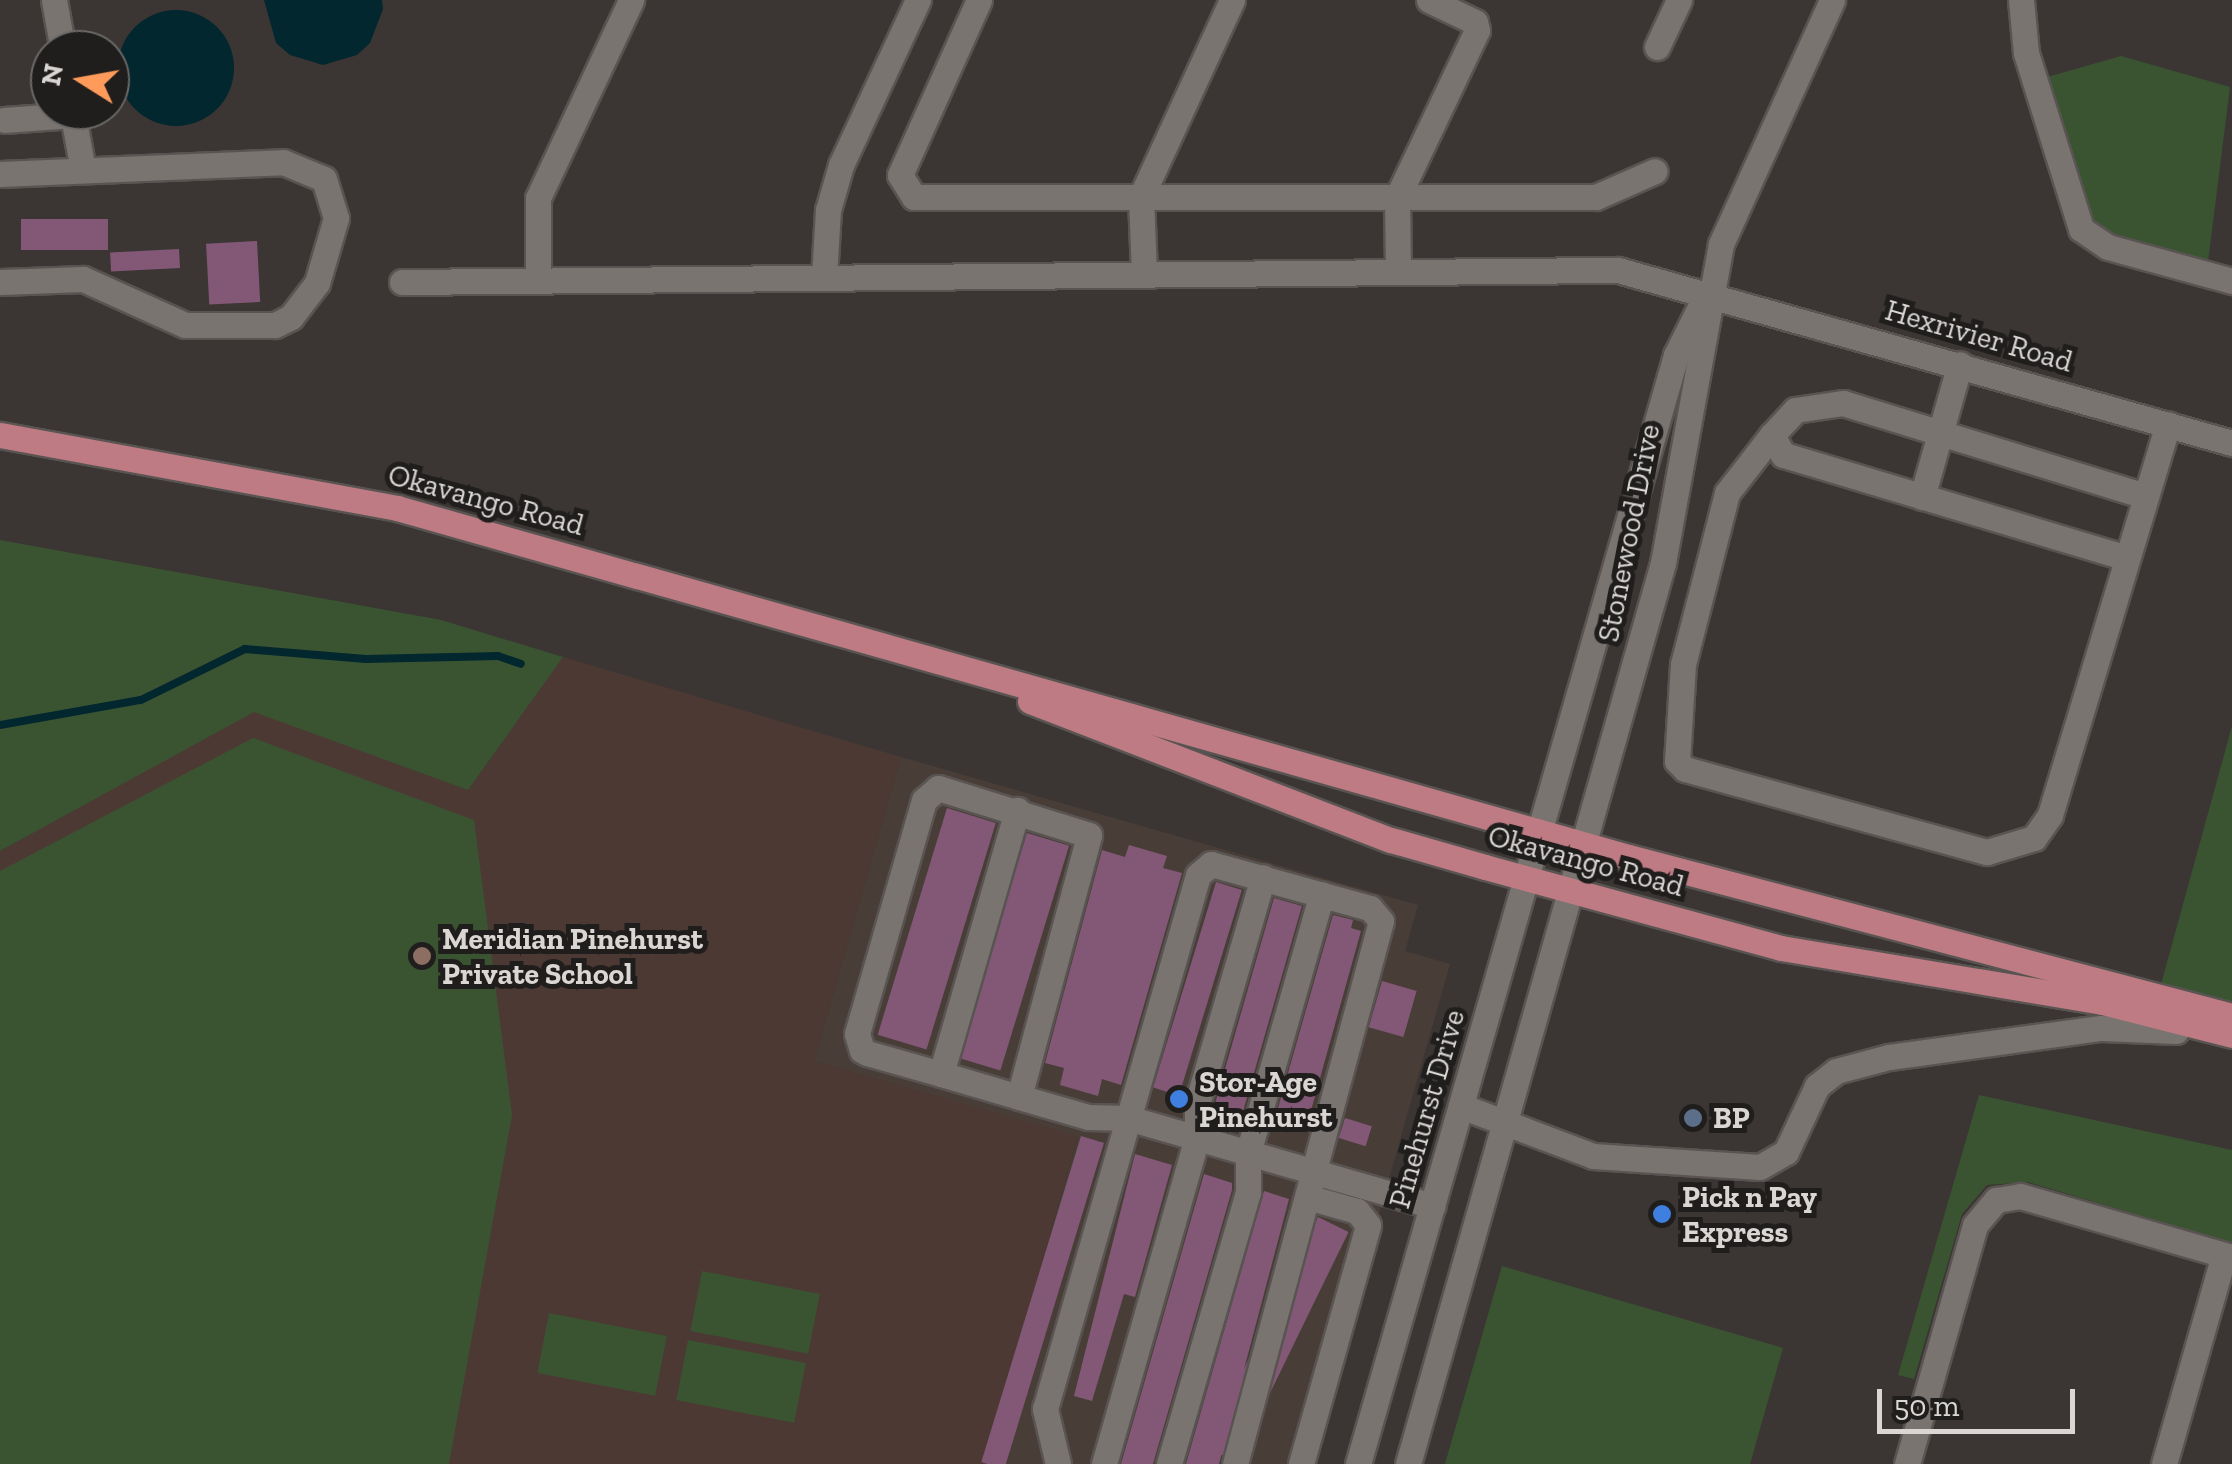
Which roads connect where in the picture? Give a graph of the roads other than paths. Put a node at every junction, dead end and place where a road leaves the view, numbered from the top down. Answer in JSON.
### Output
{"nodes":[{"id":1,"x":54,"y":0,"type":"edge"},
{"id":2,"x":632,"y":0,"type":"edge"},
{"id":3,"x":918,"y":0,"type":"edge"},
{"id":4,"x":980,"y":0,"type":"edge"},
{"id":5,"x":1232,"y":0,"type":"edge"},
{"id":6,"x":1430,"y":0,"type":"edge"},
{"id":7,"x":1678,"y":0,"type":"edge"},
{"id":8,"x":1832,"y":0,"type":"edge"},
{"id":9,"x":2021,"y":0,"type":"edge"},
{"id":10,"x":59,"y":30,"type":"edge"},
{"id":11,"x":1657,"y":47,"type":"dead end"},
{"id":12,"x":30,"y":117,"type":"edge"},
{"id":13,"x":4,"y":120,"type":"dead end"},
{"id":14,"x":76,"y":130,"type":"edge"},
{"id":15,"x":83,"y":170,"type":"junction"},
{"id":16,"x":1654,"y":171,"type":"dead end"},
{"id":17,"x":0,"y":174,"type":"edge"},
{"id":18,"x":1141,"y":197,"type":"junction"},
{"id":19,"x":1397,"y":198,"type":"junction"},
{"id":20,"x":1398,"y":269,"type":"junction"},
{"id":21,"x":1144,"y":272,"type":"junction"},
{"id":22,"x":824,"y":277,"type":"junction"},
{"id":23,"x":538,"y":280,"type":"junction"},
{"id":24,"x":2232,"y":280,"type":"edge"},
{"id":25,"x":0,"y":282,"type":"edge"},
{"id":26,"x":402,"y":282,"type":"dead end"},
{"id":27,"x":1708,"y":292,"type":"junction"},
{"id":28,"x":1960,"y":364,"type":"junction"},
{"id":29,"x":2168,"y":424,"type":"junction"},
{"id":30,"x":1941,"y":429,"type":"junction"},
{"id":31,"x":0,"y":435,"type":"edge"},
{"id":32,"x":1772,"y":435,"type":"junction"},
{"id":33,"x":2232,"y":442,"type":"edge"},
{"id":34,"x":2146,"y":496,"type":"junction"},
{"id":35,"x":1922,"y":498,"type":"junction"},
{"id":36,"x":2127,"y":558,"type":"junction"},
{"id":37,"x":948,"y":664,"type":"junction"},
{"id":38,"x":1556,"y":772,"type":"joint"},
{"id":39,"x":1017,"y":810,"type":"junction"},
{"id":40,"x":1540,"y":831,"type":"junction"},
{"id":41,"x":1586,"y":845,"type":"junction"},
{"id":42,"x":1262,"y":877,"type":"junction"},
{"id":43,"x":1526,"y":879,"type":"junction"},
{"id":44,"x":1573,"y":892,"type":"junction"},
{"id":45,"x":1322,"y":894,"type":"junction"},
{"id":46,"x":2232,"y":1016,"type":"edge"},
{"id":47,"x":2219,"y":1032,"type":"edge"},
{"id":48,"x":941,"y":1074,"type":"junction"},
{"id":49,"x":1019,"y":1097,"type":"junction"},
{"id":50,"x":1461,"y":1106,"type":"junction"},
{"id":51,"x":1128,"y":1118,"type":"junction"},
{"id":52,"x":1507,"y":1121,"type":"junction"},
{"id":53,"x":1198,"y":1138,"type":"junction"},
{"id":54,"x":1248,"y":1153,"type":"junction"},
{"id":55,"x":1310,"y":1171,"type":"junction"},
{"id":56,"x":1310,"y":1198,"type":"junction"},
{"id":57,"x":1433,"y":1206,"type":"junction"},
{"id":58,"x":2228,"y":1256,"type":"edge"},
{"id":59,"x":1058,"y":1464,"type":"edge"},
{"id":60,"x":1104,"y":1464,"type":"edge"},
{"id":61,"x":1170,"y":1464,"type":"edge"},
{"id":62,"x":1234,"y":1464,"type":"edge"},
{"id":63,"x":1301,"y":1464,"type":"edge"},
{"id":64,"x":1358,"y":1464,"type":"edge"},
{"id":65,"x":1408,"y":1464,"type":"edge"},
{"id":66,"x":1906,"y":1464,"type":"edge"},
{"id":67,"x":2164,"y":1464,"type":"edge"}],
"edges":[{"from":1,"to":10,"type":"street"},
{"from":2,"to":23,"type":"street"},
{"from":3,"to":22,"type":"street"},
{"from":4,"to":18,"type":"street"},
{"from":5,"to":18,"type":"street"},
{"from":6,"to":19,"type":"street"},
{"from":7,"to":11,"type":"street"},
{"from":8,"to":27,"type":"street","name":"Stonewood Drive"},
{"from":9,"to":24,"type":"street"},
{"from":12,"to":13,"type":"street"},
{"from":14,"to":15,"type":"street"},
{"from":15,"to":17,"type":"street"},
{"from":15,"to":25,"type":"street"},
{"from":16,"to":19,"type":"street"},
{"from":18,"to":19,"type":"street"},
{"from":18,"to":21,"type":"street"},
{"from":19,"to":20,"type":"street"},
{"from":20,"to":21,"type":"street","name":"Hexrivier Road"},
{"from":20,"to":27,"type":"street","name":"Hexrivier Road"},
{"from":21,"to":22,"type":"street","name":"Hexrivier Road"},
{"from":22,"to":23,"type":"street","name":"Hexrivier Road"},
{"from":23,"to":26,"type":"street","name":"Hexrivier Road"},
{"from":27,"to":28,"type":"street","name":"Hexrivier Road"},
{"from":27,"to":38,"type":"street","name":"Stonewood Drive"},
{"from":27,"to":41,"type":"street","name":"Stonewood Drive"},
{"from":28,"to":29,"type":"street","name":"Hexrivier Road"},
{"from":28,"to":30,"type":"street"},
{"from":29,"to":33,"type":"street","name":"Hexrivier Road"},
{"from":29,"to":34,"type":"street"},
{"from":30,"to":32,"type":"street"},
{"from":30,"to":34,"type":"street"},
{"from":30,"to":35,"type":"street"},
{"from":31,"to":37,"type":"main road","name":"Okavango Road"},
{"from":32,"to":35,"type":"street"},
{"from":32,"to":36,"type":"street"},
{"from":34,"to":36,"type":"street"},
{"from":35,"to":36,"type":"street"},
{"from":37,"to":40,"type":"main road","name":"Okavango Road"},
{"from":37,"to":43,"type":"main road","name":"Okavango Road"},
{"from":38,"to":40,"type":"street","name":"Pinehurst Drive"},
{"from":39,"to":48,"type":"street"},
{"from":39,"to":48,"type":"street"},
{"from":39,"to":49,"type":"street"},
{"from":40,"to":41,"type":"main road","name":"Okavango Road"},
{"from":40,"to":43,"type":"street","name":"Pinehurst Drive"},
{"from":41,"to":44,"type":"street"},
{"from":41,"to":46,"type":"main road","name":"Okavango Road"},
{"from":42,"to":45,"type":"street"},
{"from":42,"to":51,"type":"street"},
{"from":42,"to":53,"type":"street"},
{"from":43,"to":44,"type":"main road","name":"Okavango Road"},
{"from":43,"to":50,"type":"street","name":"Pinehurst Drive"},
{"from":44,"to":47,"type":"main road","name":"Okavango Road"},
{"from":44,"to":52,"type":"street"},
{"from":45,"to":54,"type":"street"},
{"from":45,"to":55,"type":"street"},
{"from":47,"to":52,"type":"street"},
{"from":48,"to":49,"type":"street"},
{"from":49,"to":51,"type":"street"},
{"from":50,"to":52,"type":"street"},
{"from":50,"to":57,"type":"street","name":"Pinehurst Drive"},
{"from":51,"to":53,"type":"street"},
{"from":51,"to":59,"type":"street"},
{"from":52,"to":65,"type":"street"},
{"from":53,"to":54,"type":"street"},
{"from":53,"to":60,"type":"street"},
{"from":54,"to":55,"type":"street"},
{"from":54,"to":61,"type":"street"},
{"from":55,"to":56,"type":"street"},
{"from":55,"to":57,"type":"street"},
{"from":56,"to":62,"type":"street"},
{"from":56,"to":63,"type":"street"},
{"from":57,"to":64,"type":"street","name":"Pinehurst Drive"},
{"from":58,"to":66,"type":"street"},
{"from":58,"to":67,"type":"street"}]}
